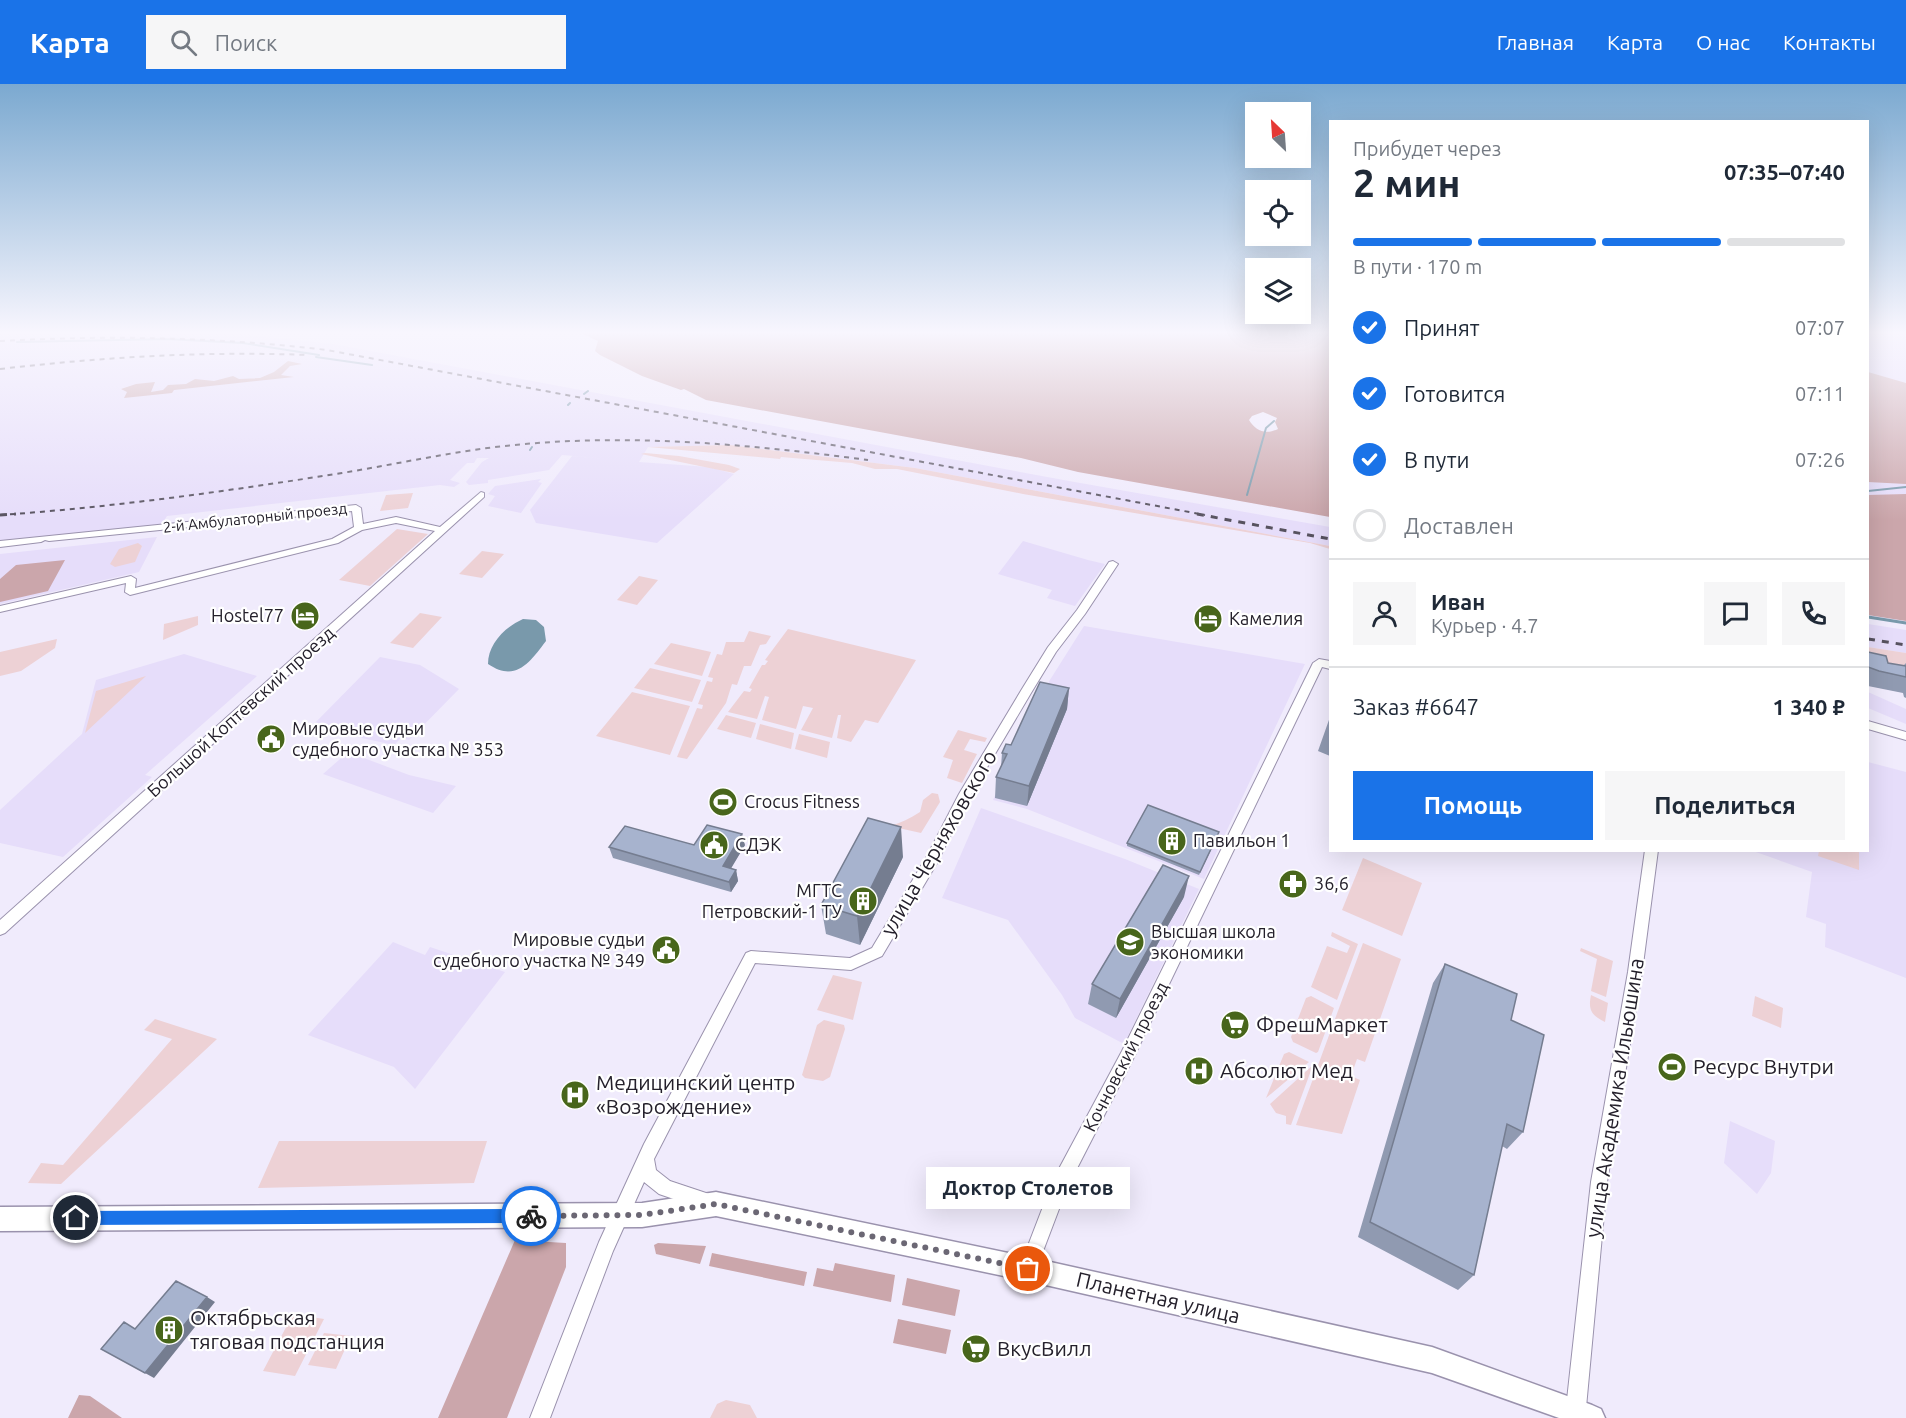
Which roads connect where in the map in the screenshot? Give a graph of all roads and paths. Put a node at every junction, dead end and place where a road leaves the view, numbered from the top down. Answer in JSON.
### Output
{"nodes":[{"id":1,"x":482,"y":495,"type":"dead end"},
{"id":2,"x":359,"y":528,"type":"junction"},
{"id":3,"x":442,"y":530,"type":"junction"},
{"id":4,"x":0,"y":544,"type":"edge"},
{"id":5,"x":1113,"y":564,"type":"dead end"},
{"id":6,"x":0,"y":609,"type":"edge"},
{"id":7,"x":1329,"y":665,"type":"edge"},
{"id":8,"x":1869,"y":725,"type":"edge"},
{"id":9,"x":1906,"y":736,"type":"edge"},
{"id":10,"x":1652,"y":852,"type":"edge"},
{"id":11,"x":0,"y":929,"type":"edge"},
{"id":12,"x":647,"y":1156,"type":"junction"},
{"id":13,"x":716,"y":1204,"type":"junction"},
{"id":14,"x":621,"y":1215,"type":"junction"},
{"id":15,"x":0,"y":1219,"type":"edge"},
{"id":16,"x":1028,"y":1269,"type":"junction"},
{"id":17,"x":1581,"y":1416,"type":"edge"},
{"id":18,"x":540,"y":1418,"type":"edge"}],
"edges":[{"from":1,"to":3,"type":"street","name":"Большой Коптевский проезд"},
{"from":2,"to":3,"type":"street","name":"2-й Амбулаторный проезд"},
{"from":2,"to":4,"type":"street","name":"2-й Амбулаторный проезд"},
{"from":2,"to":6,"type":"street"},
{"from":3,"to":11,"type":"street","name":"Большой Коптевский проезд"},
{"from":5,"to":12,"type":"street","name":"улица Черняховского"},
{"from":7,"to":16,"type":"street","name":"Кочновский проезд"},
{"from":8,"to":9,"type":"street"},
{"from":10,"to":17,"type":"street","name":"улица Академика Ильюшина"},
{"from":12,"to":13,"type":"street","name":"Планетная улица"},
{"from":12,"to":14,"type":"street","name":"улица Черняховского"},
{"from":13,"to":14,"type":"street","name":"Планетная улица"},
{"from":13,"to":16,"type":"street","name":"Планетная улица"},
{"from":14,"to":15,"type":"street","name":"Планетная улица"},
{"from":14,"to":18,"type":"street","name":"улица Черняховского"},
{"from":16,"to":17,"type":"street","name":"Планетная улица"}]}
